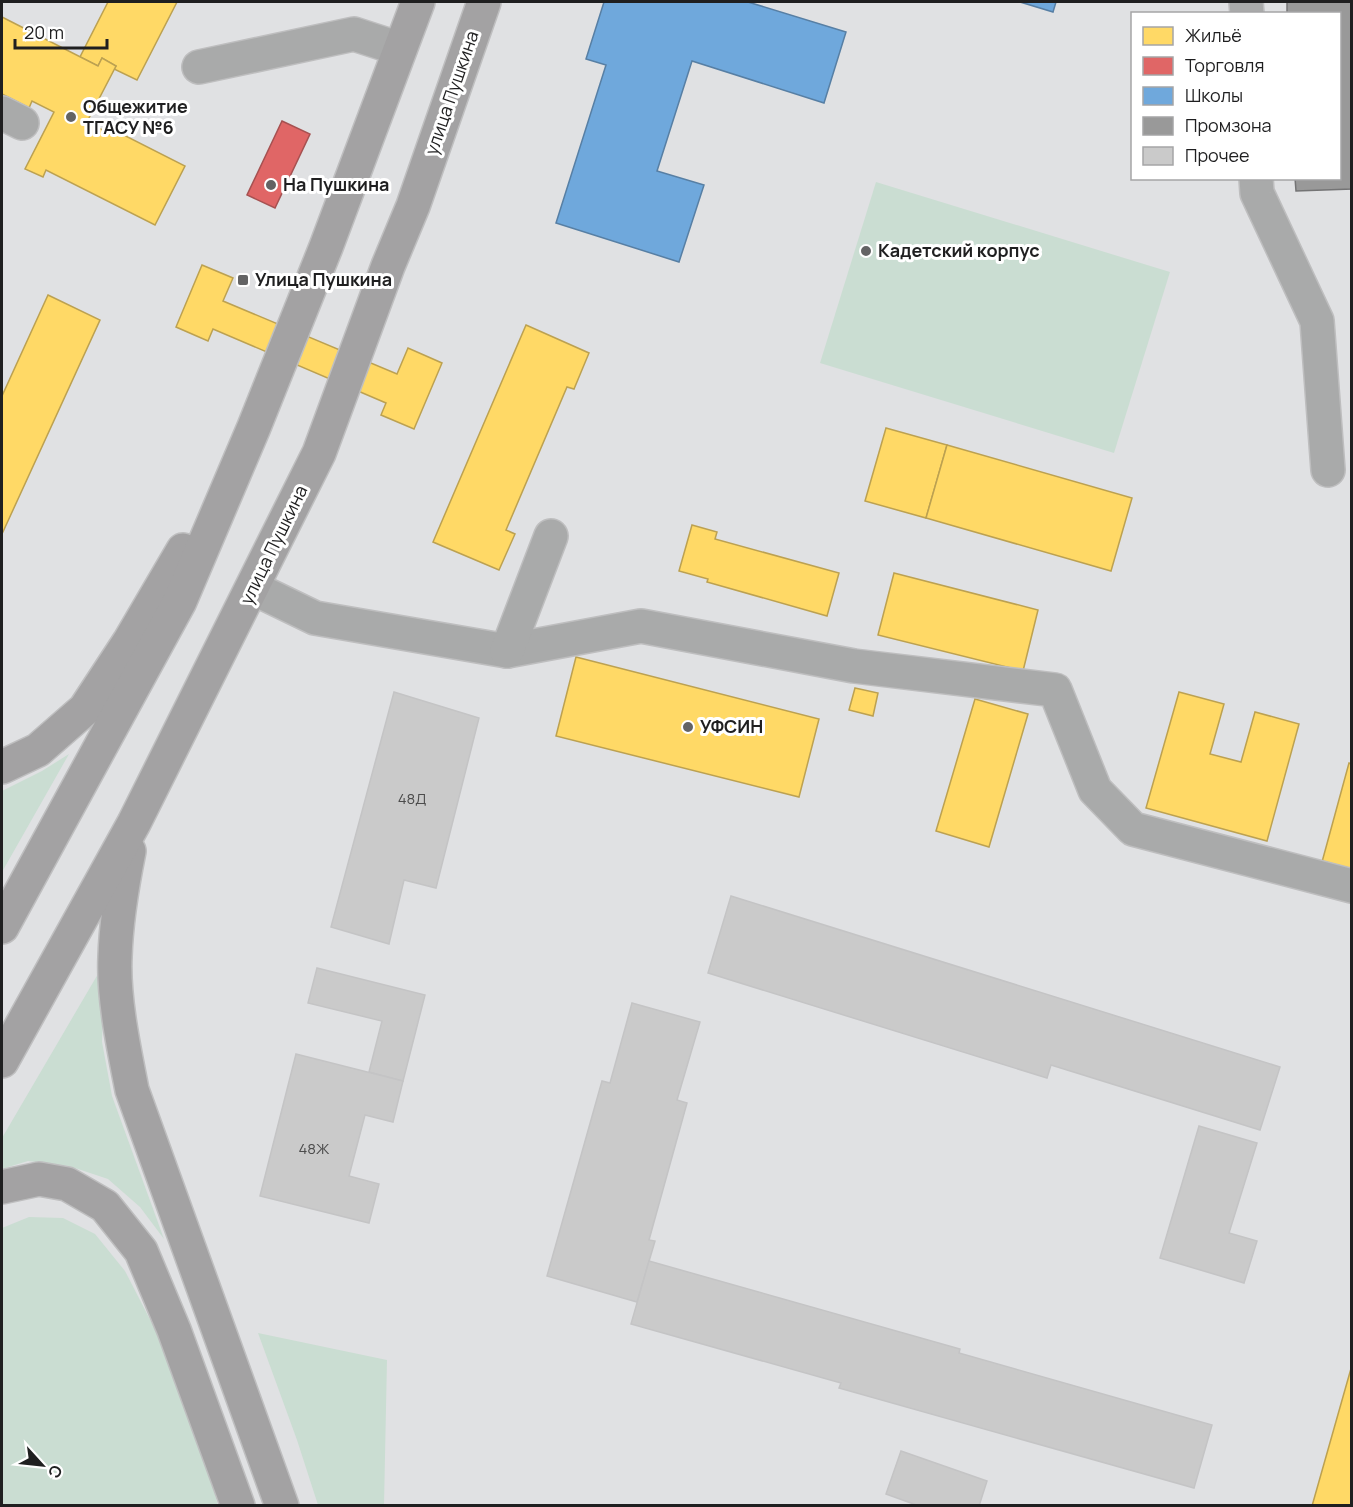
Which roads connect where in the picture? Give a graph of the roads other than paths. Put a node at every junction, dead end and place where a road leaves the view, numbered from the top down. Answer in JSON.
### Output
{"nodes":[{"id":1,"x":418,"y":2,"type":"edge"},
{"id":2,"x":484,"y":2,"type":"edge"},
{"id":3,"x":400,"y":49,"type":"junction"},
{"id":4,"x":199,"y":67,"type":"dead end"},
{"id":5,"x":1256,"y":180,"type":"edge"},
{"id":6,"x":254,"y":426,"type":"junction"},
{"id":7,"x":1328,"y":470,"type":"dead end"},
{"id":8,"x":551,"y":536,"type":"dead end"},
{"id":9,"x":253,"y":588,"type":"junction"},
{"id":10,"x":507,"y":651,"type":"junction"},
{"id":11,"x":2,"y":767,"type":"edge"},
{"id":12,"x":134,"y":823,"type":"junction"},
{"id":13,"x":1352,"y":886,"type":"edge"},
{"id":14,"x":2,"y":927,"type":"edge"},
{"id":15,"x":2,"y":1060,"type":"edge"},
{"id":16,"x":2,"y":1187,"type":"edge"},
{"id":17,"x":238,"y":1506,"type":"edge"},
{"id":18,"x":282,"y":1506,"type":"edge"}],
"edges":[{"from":1,"to":3,"type":"main road"},
{"from":2,"to":9,"type":"main road","name":"улица Пушкина"},
{"from":3,"to":4,"type":"lane"},
{"from":3,"to":6,"type":"main road"},
{"from":5,"to":7,"type":"lane"},
{"from":6,"to":11,"type":"main road"},
{"from":6,"to":14,"type":"main road"},
{"from":8,"to":10,"type":"lane"},
{"from":9,"to":10,"type":"lane"},
{"from":9,"to":12,"type":"main road","name":"улица Пушкина"},
{"from":10,"to":13,"type":"lane"},
{"from":12,"to":15,"type":"main road","name":"улица Пушкина"},
{"from":12,"to":18,"type":"main road"},
{"from":16,"to":17,"type":"main road"}]}
